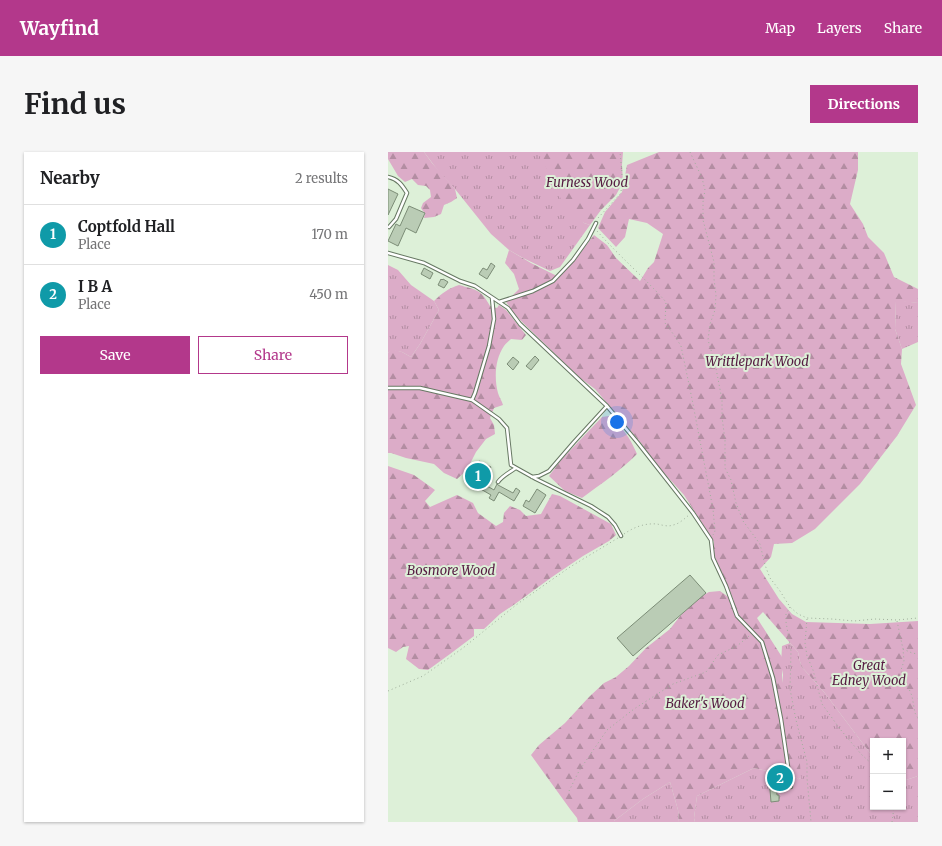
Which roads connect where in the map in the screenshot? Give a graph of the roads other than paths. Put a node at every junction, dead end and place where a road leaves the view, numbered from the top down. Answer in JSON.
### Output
{"nodes":[{"id":1,"x":388,"y":177,"type":"edge"},
{"id":2,"x":596,"y":223,"type":"road end"},
{"id":3,"x":388,"y":227,"type":"edge"},
{"id":4,"x":388,"y":253,"type":"edge"},
{"id":5,"x":492,"y":298,"type":"junction"},
{"id":6,"x":499,"y":302,"type":"junction"},
{"id":7,"x":388,"y":388,"type":"edge"},
{"id":8,"x":472,"y":400,"type":"junction"},
{"id":9,"x":607,"y":406,"type":"junction"},
{"id":10,"x":516,"y":468,"type":"junction"},
{"id":11,"x":532,"y":477,"type":"junction"},
{"id":12,"x":498,"y":482,"type":"dead end"},
{"id":13,"x":620,"y":536,"type":"road end"},
{"id":14,"x":791,"y":787,"type":"dead end"}],
"edges":[{"from":1,"to":3,"type":"lane"},
{"from":2,"to":6,"type":"lane"},
{"from":4,"to":5,"type":"lane"},
{"from":5,"to":6,"type":"lane"},
{"from":5,"to":8,"type":"lane"},
{"from":6,"to":9,"type":"lane"},
{"from":7,"to":8,"type":"lane"},
{"from":8,"to":10,"type":"lane"},
{"from":9,"to":11,"type":"lane"},
{"from":9,"to":14,"type":"lane"},
{"from":10,"to":11,"type":"lane"},
{"from":10,"to":12,"type":"lane"},
{"from":11,"to":13,"type":"lane"}]}
